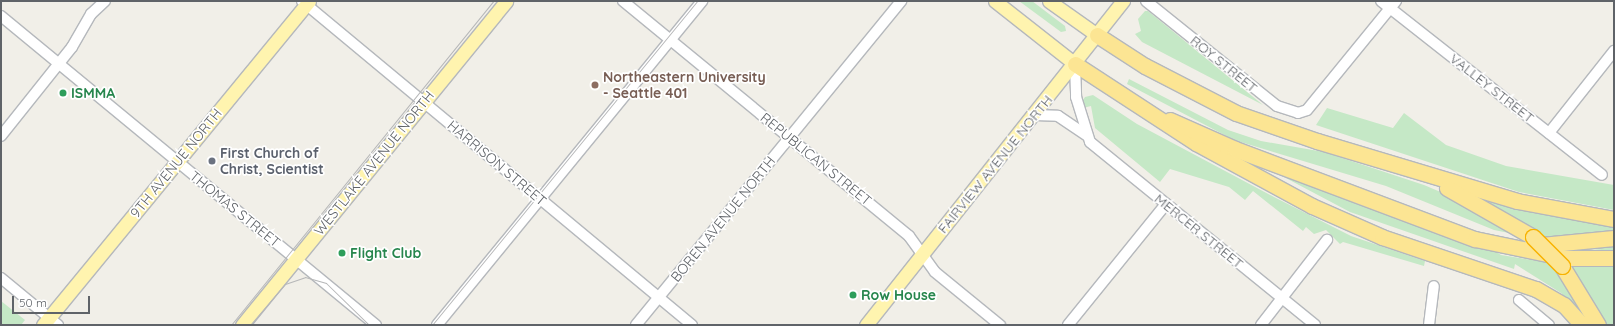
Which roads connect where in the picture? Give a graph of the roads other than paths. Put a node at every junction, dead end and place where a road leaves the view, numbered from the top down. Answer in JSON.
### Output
{"nodes":[{"id":1,"x":105,"y":1,"type":"edge"},
{"id":2,"x":506,"y":1,"type":"edge"},
{"id":3,"x":623,"y":1,"type":"edge"},
{"id":4,"x":702,"y":1,"type":"edge"},
{"id":5,"x":901,"y":1,"type":"edge"},
{"id":6,"x":995,"y":1,"type":"edge"},
{"id":7,"x":1049,"y":1,"type":"edge"},
{"id":8,"x":1123,"y":1,"type":"edge"},
{"id":9,"x":1146,"y":1,"type":"edge"},
{"id":10,"x":1381,"y":1,"type":"edge"},
{"id":11,"x":306,"y":2,"type":"edge"},
{"id":12,"x":1393,"y":5,"type":"edge"},
{"id":13,"x":1,"y":16,"type":"edge"},
{"id":14,"x":1096,"y":35,"type":"junction"},
{"id":15,"x":670,"y":40,"type":"junction"},
{"id":16,"x":1614,"y":51,"type":"edge"},
{"id":17,"x":59,"y":64,"type":"junction"},
{"id":18,"x":1075,"y":64,"type":"junction"},
{"id":19,"x":425,"y":101,"type":"junction"},
{"id":20,"x":1145,"y":111,"type":"junction"},
{"id":21,"x":1034,"y":115,"type":"junction"},
{"id":22,"x":1549,"y":133,"type":"junction"},
{"id":23,"x":1086,"y":135,"type":"junction"},
{"id":24,"x":1,"y":136,"type":"edge"},
{"id":25,"x":790,"y":137,"type":"junction"},
{"id":26,"x":1365,"y":156,"type":"junction"},
{"id":27,"x":177,"y":162,"type":"junction"},
{"id":28,"x":1602,"y":175,"type":"dead end"},
{"id":29,"x":540,"y":198,"type":"junction"},
{"id":30,"x":1166,"y":204,"type":"junction"},
{"id":31,"x":1547,"y":208,"type":"junction"},
{"id":32,"x":1614,"y":210,"type":"edge"},
{"id":33,"x":1614,"y":219,"type":"edge"},
{"id":34,"x":1614,"y":238,"type":"edge"},
{"id":35,"x":1327,"y":240,"type":"dead end"},
{"id":36,"x":1508,"y":248,"type":"junction"},
{"id":37,"x":922,"y":255,"type":"junction"},
{"id":38,"x":296,"y":258,"type":"junction"},
{"id":39,"x":1614,"y":258,"type":"edge"},
{"id":40,"x":1,"y":278,"type":"edge"},
{"id":41,"x":1434,"y":286,"type":"dead end"},
{"id":42,"x":658,"y":298,"type":"junction"},
{"id":43,"x":1282,"y":298,"type":"junction"},
{"id":44,"x":1519,"y":300,"type":"dead end"},
{"id":45,"x":50,"y":323,"type":"edge"},
{"id":46,"x":242,"y":325,"type":"edge"},
{"id":47,"x":376,"y":325,"type":"edge"},
{"id":48,"x":438,"y":325,"type":"edge"},
{"id":49,"x":636,"y":325,"type":"edge"},
{"id":50,"x":692,"y":325,"type":"edge"},
{"id":51,"x":866,"y":325,"type":"edge"},
{"id":52,"x":1000,"y":325,"type":"edge"},
{"id":53,"x":1068,"y":325,"type":"edge"},
{"id":54,"x":1261,"y":325,"type":"edge"},
{"id":55,"x":1315,"y":325,"type":"edge"},
{"id":56,"x":1429,"y":325,"type":"edge"},
{"id":57,"x":1550,"y":325,"type":"edge"},
{"id":58,"x":1582,"y":325,"type":"edge"},
{"id":59,"x":1598,"y":325,"type":"edge"}],
"edges":[{"from":1,"to":17,"type":"street"},
{"from":2,"to":19,"type":"main road","name":"WESTLAKE AVENUE NORTH"},
{"from":3,"to":15,"type":"street","name":"REPUBLICAN STREET"},
{"from":4,"to":15,"type":"street"},
{"from":5,"to":25,"type":"street","name":"BOREN AVENUE NORTH"},
{"from":6,"to":18,"type":"main road"},
{"from":7,"to":14,"type":"main road"},
{"from":8,"to":14,"type":"main road","name":"FAIRVIEW AVENUE NORTH"},
{"from":9,"to":12,"type":"street","name":"ROY STREET"},
{"from":10,"to":12,"type":"street","name":"VALLEY STREET"},
{"from":11,"to":19,"type":"street","name":"HARRISON STREET"},
{"from":11,"to":27,"type":"main road","name":"9TH AVENUE NORTH"},
{"from":12,"to":22,"type":"street","name":"VALLEY STREET"},
{"from":13,"to":17,"type":"street","name":"THOMAS STREET"},
{"from":14,"to":18,"type":"main road","name":"FAIRVIEW AVENUE NORTH"},
{"from":14,"to":26,"type":"highway"},
{"from":15,"to":25,"type":"street","name":"REPUBLICAN STREET"},
{"from":15,"to":29,"type":"street"},
{"from":16,"to":22,"type":"street"},
{"from":17,"to":24,"type":"street"},
{"from":17,"to":27,"type":"street","name":"THOMAS STREET"},
{"from":18,"to":20,"type":"highway"},
{"from":18,"to":21,"type":"main road","name":"FAIRVIEW AVENUE NORTH"},
{"from":18,"to":23,"type":"street"},
{"from":19,"to":29,"type":"street","name":"HARRISON STREET"},
{"from":19,"to":38,"type":"main road","name":"WESTLAKE AVENUE NORTH"},
{"from":20,"to":36,"type":"highway"},
{"from":20,"to":58,"type":"highway"},
{"from":21,"to":23,"type":"street","name":"MERCER STREET"},
{"from":21,"to":37,"type":"main road","name":"FAIRVIEW AVENUE NORTH"},
{"from":22,"to":28,"type":"street","name":"VALLEY STREET"},
{"from":23,"to":30,"type":"street","name":"MERCER STREET"},
{"from":25,"to":37,"type":"street","name":"REPUBLICAN STREET"},
{"from":25,"to":42,"type":"street","name":"BOREN AVENUE NORTH"},
{"from":26,"to":31,"type":"highway"},
{"from":26,"to":59,"type":"highway","bridge":true},
{"from":27,"to":38,"type":"street","name":"THOMAS STREET"},
{"from":27,"to":45,"type":"main road","name":"9TH AVENUE NORTH"},
{"from":29,"to":42,"type":"street","name":"HARRISON STREET"},
{"from":29,"to":48,"type":"street"},
{"from":30,"to":43,"type":"street","name":"MERCER STREET"},
{"from":30,"to":53,"type":"street"},
{"from":31,"to":32,"type":"highway"},
{"from":31,"to":33,"type":"highway"},
{"from":34,"to":36,"type":"highway"},
{"from":35,"to":43,"type":"street"},
{"from":36,"to":39,"type":"highway"},
{"from":37,"to":51,"type":"main road","name":"FAIRVIEW AVENUE NORTH"},
{"from":37,"to":52,"type":"street","name":"REPUBLICAN STREET"},
{"from":38,"to":46,"type":"main road","name":"WESTLAKE AVENUE NORTH"},
{"from":38,"to":47,"type":"street","name":"THOMAS STREET"},
{"from":40,"to":45,"type":"street"},
{"from":41,"to":56,"type":"street"},
{"from":42,"to":49,"type":"street","name":"BOREN AVENUE NORTH"},
{"from":42,"to":50,"type":"street","name":"HARRISON STREET"},
{"from":43,"to":54,"type":"street"},
{"from":43,"to":55,"type":"street","name":"MERCER STREET"},
{"from":44,"to":57,"type":"street"}]}
